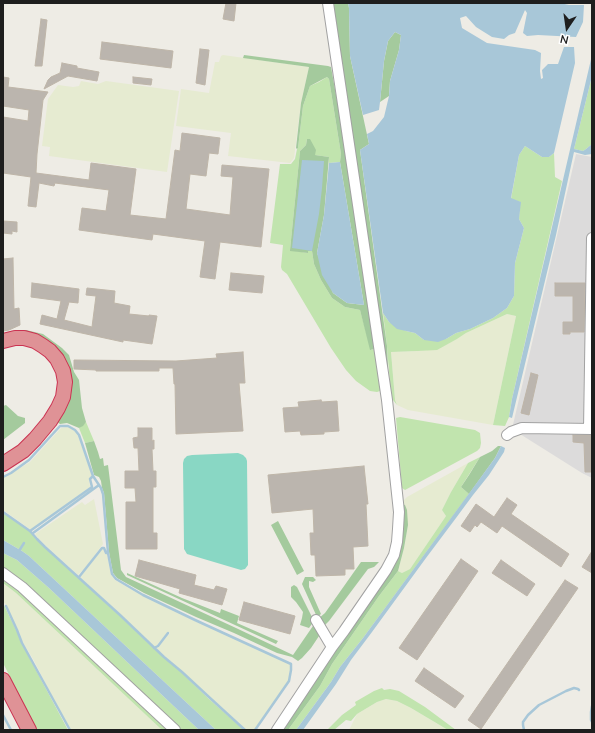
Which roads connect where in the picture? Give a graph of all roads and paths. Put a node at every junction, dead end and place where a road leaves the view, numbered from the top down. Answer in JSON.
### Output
{"nodes":[{"id":1,"x":328,"y":3,"type":"edge"},
{"id":2,"x":592,"y":238,"type":"edge"},
{"id":3,"x":3,"y":341,"type":"edge"},
{"id":4,"x":591,"y":429,"type":"edge"},
{"id":5,"x":507,"y":436,"type":"dead end"},
{"id":6,"x":3,"y":464,"type":"edge"},
{"id":7,"x":3,"y":573,"type":"edge"},
{"id":8,"x":316,"y":620,"type":"dead end"},
{"id":9,"x":332,"y":646,"type":"junction"},
{"id":10,"x":3,"y":680,"type":"edge"},
{"id":11,"x":3,"y":697,"type":"edge"},
{"id":12,"x":20,"y":730,"type":"edge"},
{"id":13,"x":29,"y":730,"type":"edge"},
{"id":14,"x":176,"y":730,"type":"edge"},
{"id":15,"x":277,"y":730,"type":"edge"}],
"edges":[{"from":1,"to":9,"type":"street"},
{"from":2,"to":4,"type":"street"},
{"from":3,"to":6,"type":"highway"},
{"from":4,"to":5,"type":"street"},
{"from":7,"to":14,"type":"street"},
{"from":8,"to":9,"type":"street"},
{"from":9,"to":15,"type":"street"},
{"from":10,"to":13,"type":"highway"},
{"from":11,"to":12,"type":"highway"}]}
